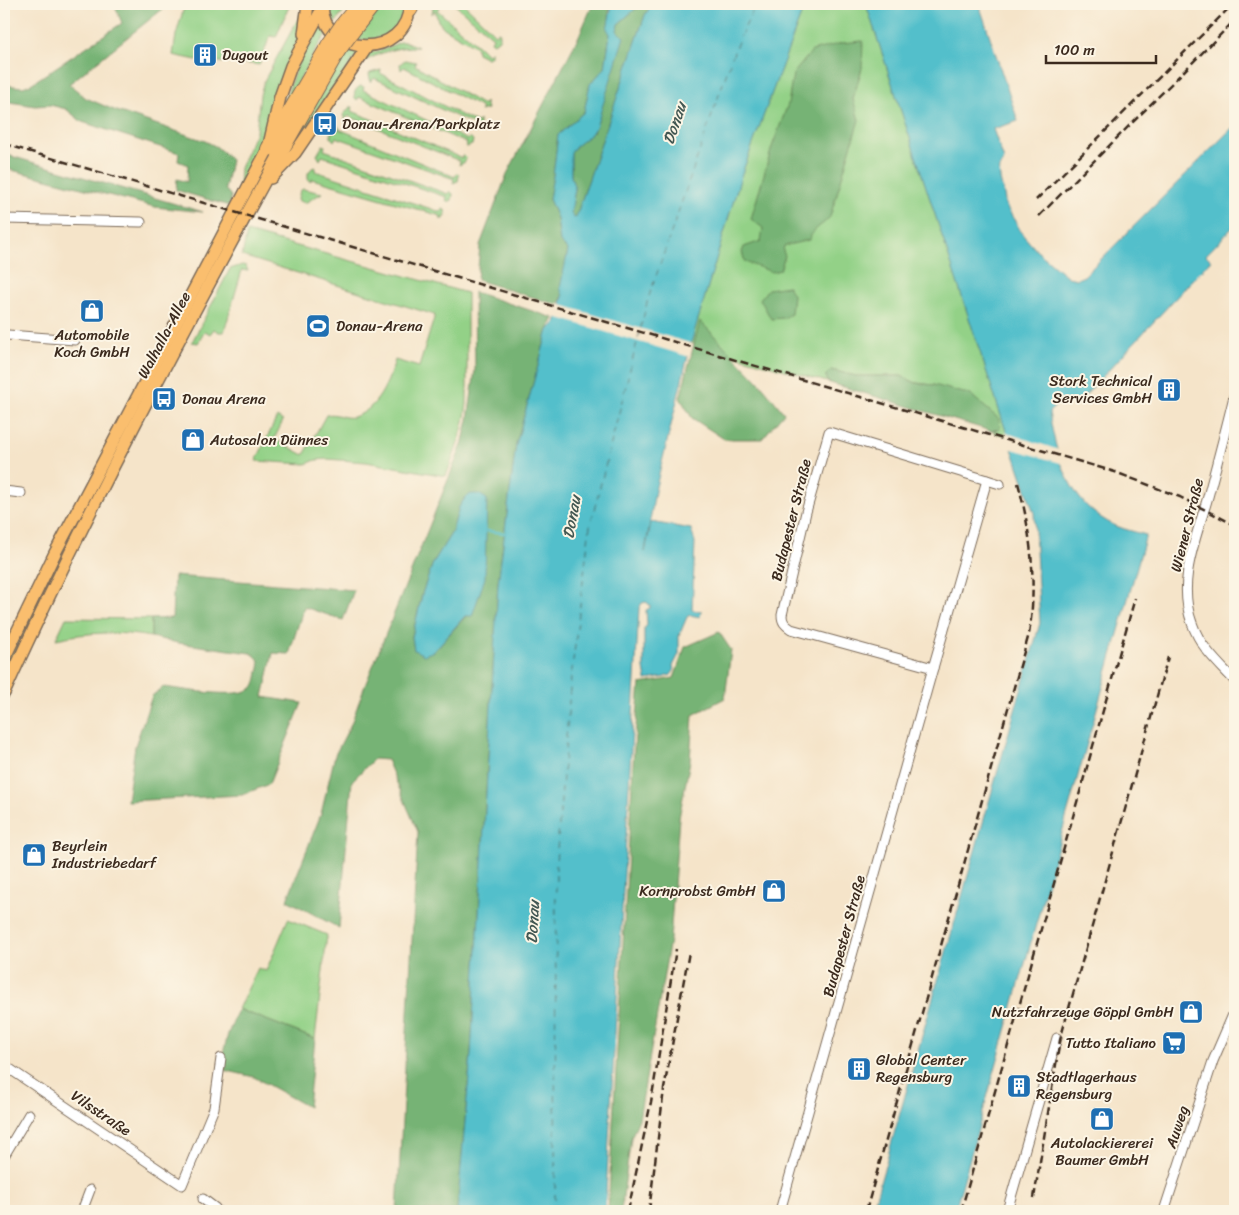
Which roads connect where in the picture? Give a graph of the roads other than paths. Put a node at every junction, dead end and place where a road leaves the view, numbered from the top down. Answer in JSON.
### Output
{"nodes":[{"id":1,"x":308,"y":4,"type":"edge"},
{"id":2,"x":359,"y":4,"type":"edge"},
{"id":3,"x":374,"y":4,"type":"edge"},
{"id":4,"x":322,"y":6,"type":"edge"},
{"id":5,"x":411,"y":6,"type":"edge"},
{"id":6,"x":347,"y":28,"type":"junction"},
{"id":7,"x":304,"y":40,"type":"junction"},
{"id":8,"x":367,"y":47,"type":"junction"},
{"id":9,"x":274,"y":152,"type":"junction"},
{"id":10,"x":260,"y":190,"type":"junction"},
{"id":11,"x":4,"y":219,"type":"edge"},
{"id":12,"x":141,"y":222,"type":"dead end"},
{"id":13,"x":4,"y":336,"type":"edge"},
{"id":14,"x":75,"y":340,"type":"dead end"},
{"id":15,"x":1235,"y":396,"type":"edge"},
{"id":16,"x":987,"y":480,"type":"junction"},
{"id":17,"x":1000,"y":484,"type":"dead end"},
{"id":18,"x":4,"y":491,"type":"edge"},
{"id":19,"x":21,"y":493,"type":"dead end"},
{"id":20,"x":4,"y":659,"type":"edge"},
{"id":21,"x":933,"y":668,"type":"junction"},
{"id":22,"x":1235,"y":681,"type":"edge"},
{"id":23,"x":4,"y":693,"type":"edge"},
{"id":24,"x":1235,"y":1010,"type":"edge"},
{"id":25,"x":1057,"y":1038,"type":"dead end"},
{"id":26,"x":221,"y":1058,"type":"dead end"},
{"id":27,"x":4,"y":1065,"type":"edge"},
{"id":28,"x":29,"y":1114,"type":"dead end"},
{"id":29,"x":4,"y":1156,"type":"edge"},
{"id":30,"x":90,"y":1190,"type":"dead end"},
{"id":31,"x":203,"y":1199,"type":"dead end"},
{"id":32,"x":82,"y":1211,"type":"edge"},
{"id":33,"x":214,"y":1211,"type":"edge"},
{"id":34,"x":780,"y":1211,"type":"edge"},
{"id":35,"x":1007,"y":1211,"type":"edge"},
{"id":36,"x":1164,"y":1211,"type":"edge"}],
"edges":[{"from":1,"to":7,"type":"main road"},
{"from":2,"to":6,"type":"highway","name":"Walhalla-Allee"},
{"from":3,"to":6,"type":"highway","name":"Walhalla-Allee"},
{"from":4,"to":7,"type":"main road"},
{"from":4,"to":8,"type":"main road"},
{"from":5,"to":8,"type":"main road"},
{"from":6,"to":9,"type":"highway","name":"Walhalla-Allee","bridge":true},
{"from":7,"to":9,"type":"main road"},
{"from":8,"to":10,"type":"main road"},
{"from":9,"to":10,"type":"main road","name":"Walhalla-Allee"},
{"from":9,"to":20,"type":"main road","name":"Walhalla-Allee"},
{"from":10,"to":23,"type":"main road","name":"Walhalla-Allee"},
{"from":11,"to":12,"type":"street"},
{"from":13,"to":14,"type":"street"},
{"from":15,"to":22,"type":"street","name":"Wiener Straße"},
{"from":16,"to":17,"type":"street","name":"Budapester Straße"},
{"from":16,"to":21,"type":"street","name":"Budapester Straße"},
{"from":16,"to":21,"type":"street","name":"Budapester Straße"},
{"from":18,"to":19,"type":"street"},
{"from":21,"to":34,"type":"street","name":"Budapester Straße"},
{"from":24,"to":36,"type":"street","name":"Auweg"},
{"from":25,"to":35,"type":"street"},
{"from":26,"to":27,"type":"street","name":"Vilsstraße"},
{"from":28,"to":29,"type":"street"},
{"from":30,"to":32,"type":"street"},
{"from":31,"to":33,"type":"street"}]}
